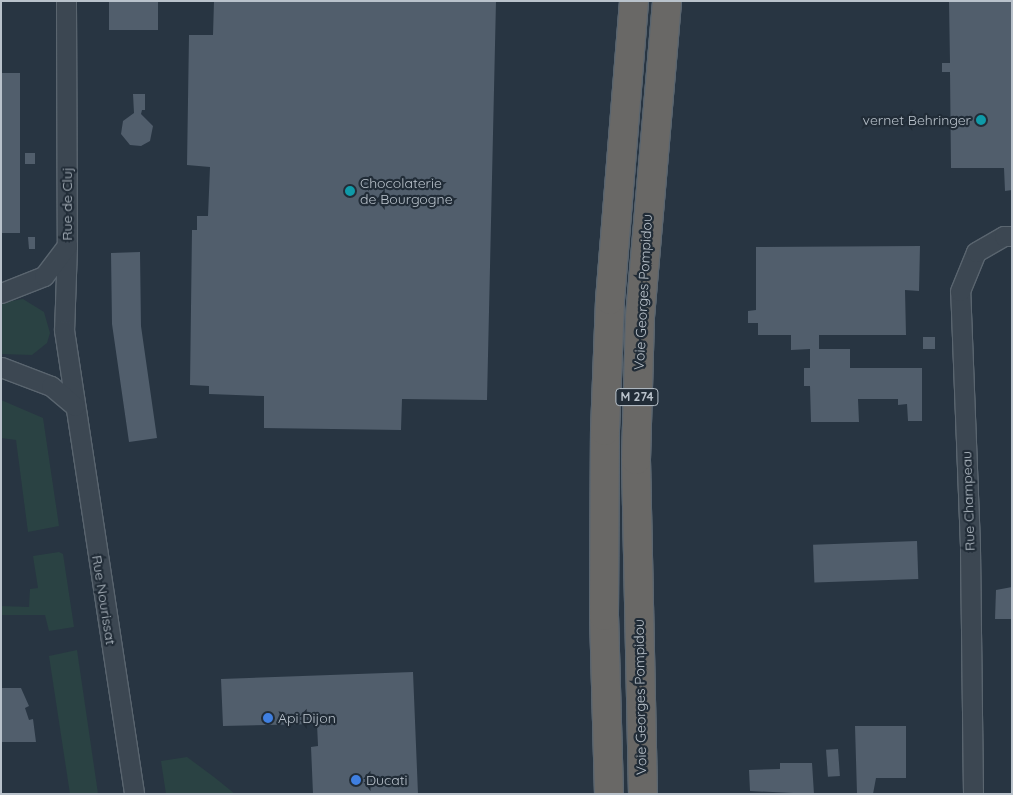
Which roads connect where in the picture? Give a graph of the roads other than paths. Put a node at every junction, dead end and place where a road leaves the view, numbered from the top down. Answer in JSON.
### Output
{"nodes":[{"id":1,"x":66,"y":1,"type":"edge"},
{"id":2,"x":634,"y":1,"type":"edge"},
{"id":3,"x":667,"y":1,"type":"edge"},
{"id":4,"x":1012,"y":236,"type":"edge"},
{"id":5,"x":68,"y":246,"type":"junction"},
{"id":6,"x":1,"y":293,"type":"edge"},
{"id":7,"x":1,"y":367,"type":"edge"},
{"id":8,"x":75,"y":406,"type":"junction"},
{"id":9,"x":604,"y":616,"type":"junction"},
{"id":10,"x":134,"y":794,"type":"edge"},
{"id":11,"x":594,"y":794,"type":"edge"},
{"id":12,"x":610,"y":794,"type":"edge"},
{"id":13,"x":643,"y":794,"type":"edge"},
{"id":14,"x":974,"y":794,"type":"edge"}],
"edges":[{"from":1,"to":5,"type":"street","name":"Rue de Cluj"},
{"from":2,"to":9,"type":"highway","number":"M 274"},
{"from":3,"to":13,"type":"highway","name":"Voie Georges Pompidou","number":"M 274"},
{"from":4,"to":14,"type":"street","name":"Rue Champeau"},
{"from":5,"to":6,"type":"street"},
{"from":5,"to":8,"type":"street","name":"Rue de Cluj"},
{"from":7,"to":8,"type":"street"},
{"from":8,"to":10,"type":"street","name":"Rue Nourissat"},
{"from":9,"to":11,"type":"highway"},
{"from":9,"to":12,"type":"highway","number":"M 274"}]}
